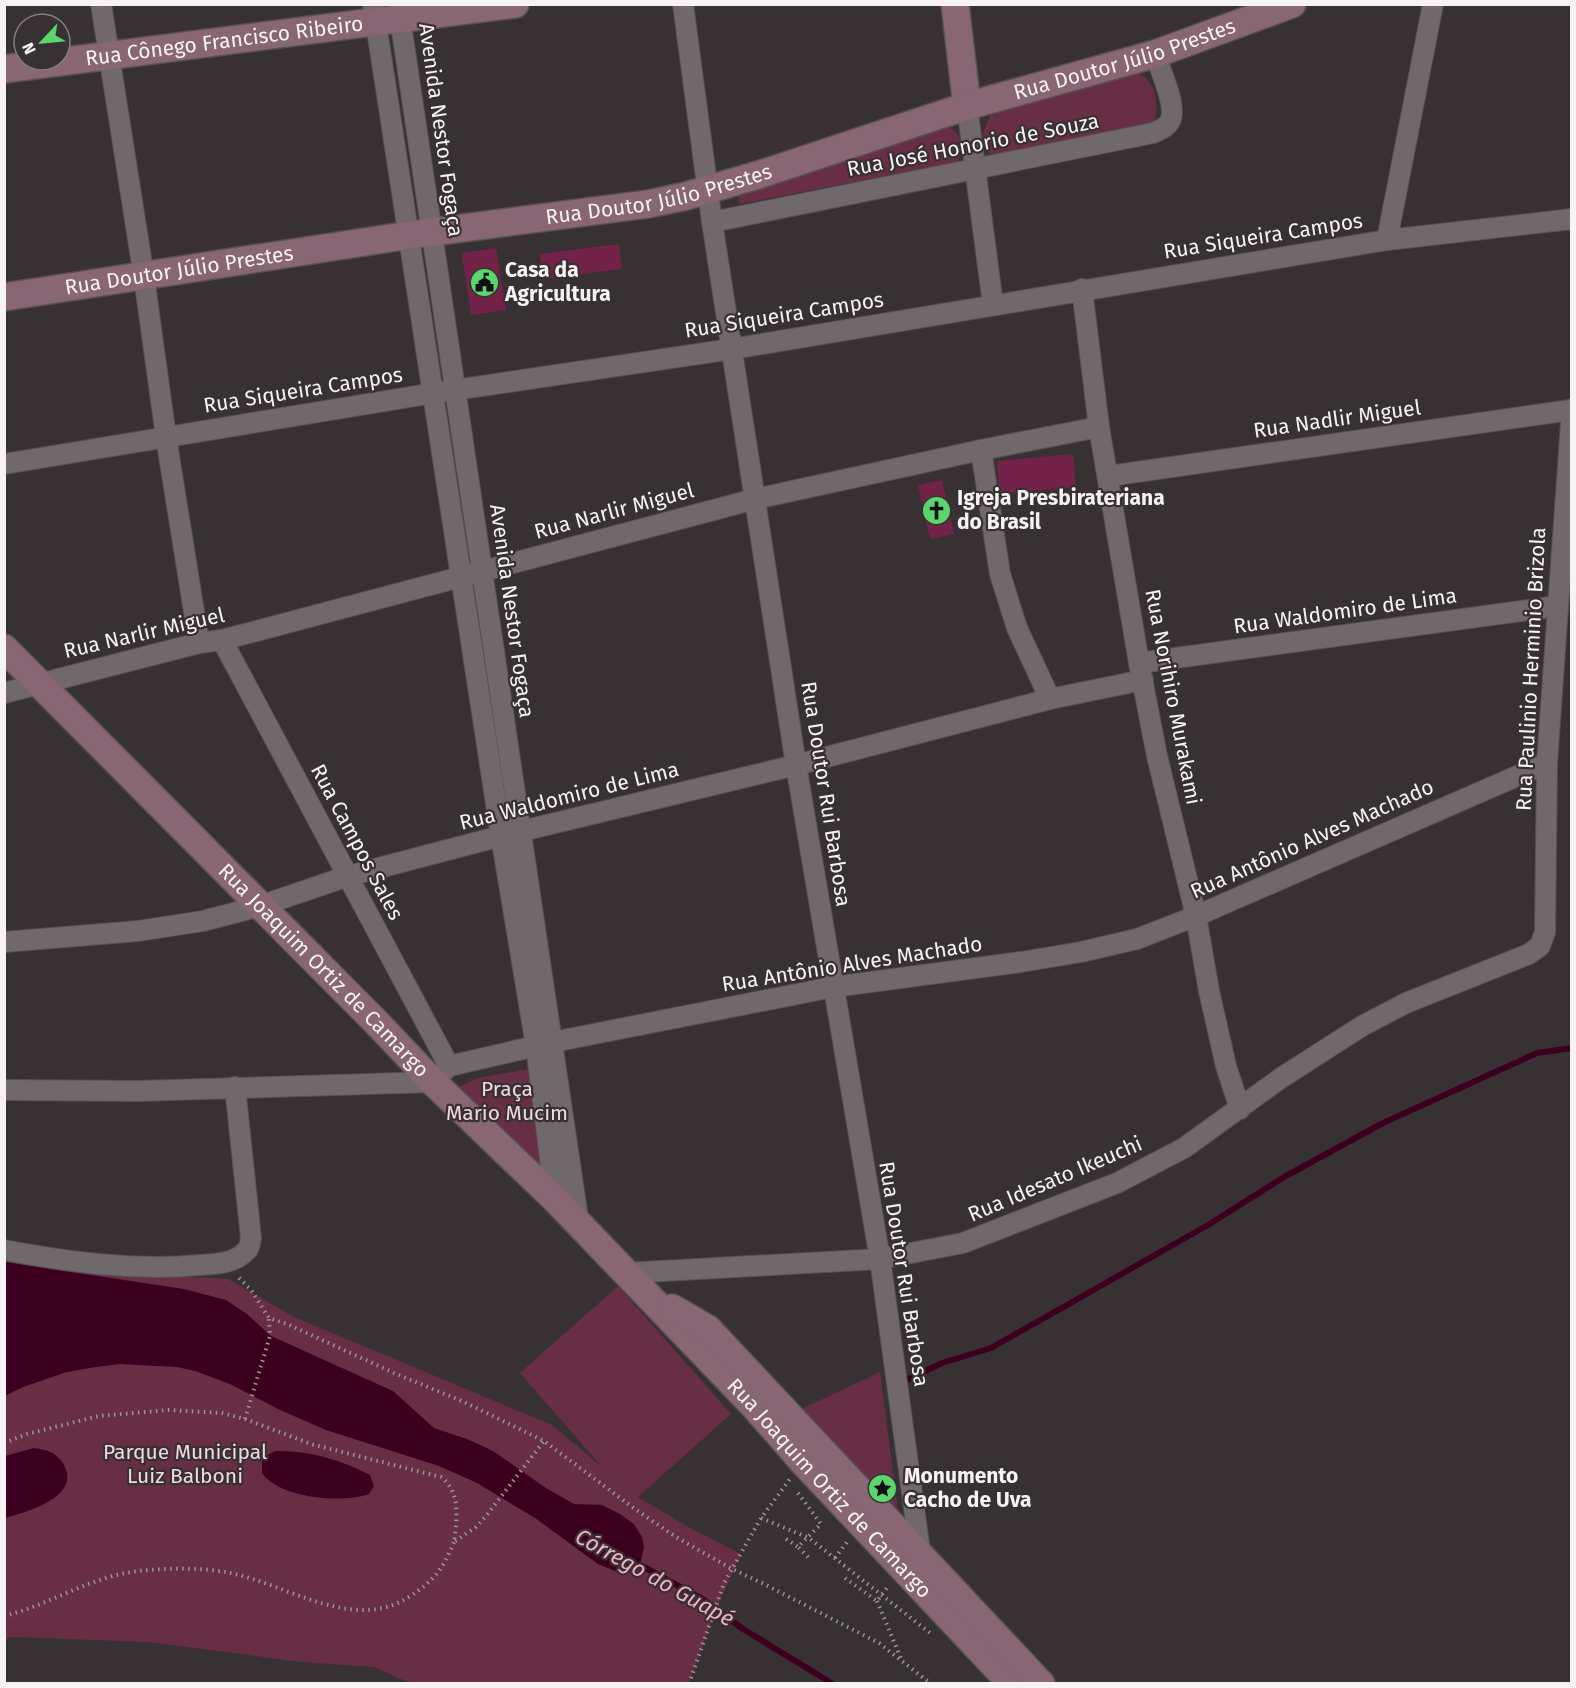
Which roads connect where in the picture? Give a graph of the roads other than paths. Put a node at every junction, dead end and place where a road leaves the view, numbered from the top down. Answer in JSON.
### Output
{"nodes":[{"id":1,"x":101,"y":4,"type":"edge"},
{"id":2,"x":516,"y":4,"type":"edge"},
{"id":3,"x":684,"y":4,"type":"edge"},
{"id":4,"x":955,"y":4,"type":"edge"},
{"id":5,"x":1292,"y":4,"type":"edge"},
{"id":6,"x":1433,"y":4,"type":"edge"},
{"id":7,"x":387,"y":13,"type":"edge"},
{"id":8,"x":1155,"y":54,"type":"junction"},
{"id":9,"x":109,"y":56,"type":"junction"},
{"id":10,"x":4,"y":69,"type":"edge"},
{"id":11,"x":967,"y":106,"type":"junction"},
{"id":12,"x":975,"y":169,"type":"junction"},
{"id":13,"x":708,"y":190,"type":"junction"},
{"id":14,"x":1572,"y":219,"type":"edge"},
{"id":15,"x":712,"y":222,"type":"junction"},
{"id":16,"x":421,"y":234,"type":"junction"},
{"id":17,"x":1388,"y":240,"type":"junction"},
{"id":18,"x":144,"y":277,"type":"junction"},
{"id":19,"x":1082,"y":290,"type":"junction"},
{"id":20,"x":4,"y":297,"type":"edge"},
{"id":21,"x":993,"y":305,"type":"junction"},
{"id":22,"x":732,"y":349,"type":"junction"},
{"id":23,"x":456,"y":390,"type":"junction"},
{"id":24,"x":434,"y":393,"type":"junction"},
{"id":25,"x":1571,"y":409,"type":"edge"},
{"id":26,"x":1099,"y":427,"type":"junction"},
{"id":27,"x":166,"y":437,"type":"junction"},
{"id":28,"x":981,"y":450,"type":"junction"},
{"id":29,"x":4,"y":464,"type":"edge"},
{"id":30,"x":1109,"y":476,"type":"junction"},
{"id":31,"x":754,"y":499,"type":"junction"},
{"id":32,"x":482,"y":570,"type":"junction"},
{"id":33,"x":461,"y":575,"type":"junction"},
{"id":34,"x":1558,"y":606,"type":"junction"},
{"id":35,"x":222,"y":640,"type":"junction"},
{"id":36,"x":199,"y":644,"type":"junction"},
{"id":37,"x":493,"y":645,"type":"junction"},
{"id":38,"x":472,"y":647,"type":"junction"},
{"id":39,"x":4,"y":648,"type":"edge"},
{"id":40,"x":1141,"y":671,"type":"junction"},
{"id":41,"x":40,"y":683,"type":"junction"},
{"id":42,"x":4,"y":693,"type":"edge"},
{"id":43,"x":1050,"y":699,"type":"junction"},
{"id":44,"x":503,"y":714,"type":"junction"},
{"id":45,"x":483,"y":717,"type":"junction"},
{"id":46,"x":1546,"y":763,"type":"junction"},
{"id":47,"x":796,"y":765,"type":"junction"},
{"id":48,"x":511,"y":834,"type":"junction"},
{"id":49,"x":348,"y":876,"type":"junction"},
{"id":50,"x":260,"y":906,"type":"junction"},
{"id":51,"x":1196,"y":916,"type":"junction"},
{"id":52,"x":1545,"y":932,"type":"joint"},
{"id":53,"x":4,"y":942,"type":"edge"},
{"id":54,"x":833,"y":987,"type":"junction"},
{"id":55,"x":544,"y":1044,"type":"junction"},
{"id":56,"x":441,"y":1074,"type":"junction"},
{"id":57,"x":235,"y":1087,"type":"junction"},
{"id":58,"x":4,"y":1090,"type":"edge"},
{"id":59,"x":1240,"y":1109,"type":"junction"},
{"id":60,"x":555,"y":1199,"type":"junction"},
{"id":61,"x":579,"y":1225,"type":"junction"},
{"id":62,"x":4,"y":1250,"type":"edge"},
{"id":63,"x":880,"y":1259,"type":"junction"},
{"id":64,"x":625,"y":1273,"type":"junction"},
{"id":65,"x":644,"y":1293,"type":"junction"},
{"id":66,"x":920,"y":1555,"type":"junction"},
{"id":67,"x":925,"y":1591,"type":"junction"},
{"id":68,"x":1012,"y":1683,"type":"edge"},
{"id":69,"x":1041,"y":1683,"type":"edge"}],
"edges":[{"from":1,"to":9,"type":"street"},
{"from":2,"to":7,"type":"main road","name":"Rua Cônego Francisco Ribeiro"},
{"from":3,"to":13,"type":"street","name":"Rua Doutor Rui Barbosa"},
{"from":4,"to":11,"type":"main road"},
{"from":5,"to":8,"type":"main road","name":"Rua Doutor Júlio Prestes"},
{"from":6,"to":17,"type":"street"},
{"from":7,"to":9,"type":"main road","name":"Rua Cônego Francisco Ribeiro"},
{"from":7,"to":16,"type":"street","name":"Avenida Nestor Fogaça"},
{"from":8,"to":11,"type":"main road","name":"Rua Doutor Júlio Prestes"},
{"from":8,"to":12,"type":"street","name":"Rua José Honorio de Souza"},
{"from":9,"to":10,"type":"main road","name":"Rua Cônego Francisco Ribeiro"},
{"from":9,"to":18,"type":"street"},
{"from":11,"to":12,"type":"street"},
{"from":11,"to":13,"type":"main road","name":"Rua Doutor Júlio Prestes"},
{"from":12,"to":15,"type":"street","name":"Rua José Honorio de Souza"},
{"from":12,"to":21,"type":"street"},
{"from":13,"to":15,"type":"street","name":"Rua Doutor Rui Barbosa"},
{"from":13,"to":16,"type":"main road","name":"Rua Doutor Júlio Prestes"},
{"from":14,"to":17,"type":"street","name":"Rua Siqueira Campos"},
{"from":15,"to":22,"type":"street","name":"Rua Doutor Rui Barbosa"},
{"from":16,"to":18,"type":"main road","name":"Rua Doutor Júlio Prestes"},
{"from":16,"to":23,"type":"street","name":"Avenida Nestor Fogaça"},
{"from":16,"to":24,"type":"street","name":"Avenida Nestor Fogaça"},
{"from":17,"to":19,"type":"street","name":"Rua Siqueira Campos"},
{"from":18,"to":20,"type":"main road","name":"Rua Doutor Júlio Prestes"},
{"from":18,"to":27,"type":"street"},
{"from":19,"to":21,"type":"street","name":"Rua Siqueira Campos"},
{"from":19,"to":26,"type":"street","name":"Rua Norihiro Murakami"},
{"from":21,"to":22,"type":"street","name":"Rua Siqueira Campos"},
{"from":22,"to":23,"type":"street","name":"Rua Siqueira Campos"},
{"from":22,"to":31,"type":"street","name":"Rua Doutor Rui Barbosa"},
{"from":23,"to":24,"type":"street","name":"Rua Siqueira Campos"},
{"from":23,"to":32,"type":"street","name":"Avenida Nestor Fogaça"},
{"from":24,"to":27,"type":"street","name":"Rua Siqueira Campos"},
{"from":24,"to":33,"type":"street","name":"Avenida Nestor Fogaça"},
{"from":25,"to":30,"type":"street","name":"Rua Nadlir Miguel"},
{"from":25,"to":34,"type":"street","name":"Rua Paulinio Herminio Brizola"},
{"from":26,"to":28,"type":"street","name":"Rua Narlir Miguel"},
{"from":26,"to":30,"type":"street","name":"Rua Norihiro Murakami"},
{"from":27,"to":29,"type":"street","name":"Rua Siqueira Campos"},
{"from":27,"to":36,"type":"street"},
{"from":28,"to":31,"type":"street","name":"Rua Narlir Miguel"},
{"from":28,"to":43,"type":"street"},
{"from":30,"to":40,"type":"street","name":"Rua Norihiro Murakami"},
{"from":31,"to":32,"type":"street","name":"Rua Narlir Miguel"},
{"from":31,"to":47,"type":"street","name":"Rua Doutor Rui Barbosa"},
{"from":32,"to":33,"type":"street","name":"Rua Narlir Miguel"},
{"from":32,"to":37,"type":"street","name":"Avenida Nestor Fogaça"},
{"from":33,"to":35,"type":"street","name":"Rua Narlir Miguel"},
{"from":33,"to":38,"type":"street","name":"Avenida Nestor Fogaça"},
{"from":34,"to":40,"type":"street","name":"Rua Waldomiro de Lima"},
{"from":34,"to":46,"type":"street","name":"Rua Paulinio Herminio Brizola"},
{"from":35,"to":36,"type":"street","name":"Rua Narlir Miguel"},
{"from":35,"to":49,"type":"street","name":"Rua Campos Sales"},
{"from":36,"to":41,"type":"street","name":"Rua Narlir Miguel"},
{"from":37,"to":38,"type":"street"},
{"from":37,"to":44,"type":"street","name":"Avenida Nestor Fogaça"},
{"from":38,"to":45,"type":"street","name":"Avenida Nestor Fogaça"},
{"from":39,"to":41,"type":"main road","name":"Rua Joaquim Ortiz de Camargo"},
{"from":40,"to":43,"type":"street","name":"Rua Waldomiro de Lima"},
{"from":40,"to":51,"type":"street","name":"Rua Norihiro Murakami"},
{"from":41,"to":42,"type":"street","name":"Rua Narlir Miguel"},
{"from":41,"to":50,"type":"main road","name":"Rua Joaquim Ortiz de Camargo"},
{"from":43,"to":47,"type":"street","name":"Rua Waldomiro de Lima"},
{"from":44,"to":45,"type":"street"},
{"from":44,"to":48,"type":"street","name":"Avenida Nestor Fogaça"},
{"from":45,"to":48,"type":"street","name":"Avenida Nestor Fogaça"},
{"from":46,"to":51,"type":"street","name":"Rua Antônio Alves Machado"},
{"from":46,"to":52,"type":"street","name":"Rua Paulinio Herminio Brizola"},
{"from":47,"to":48,"type":"street","name":"Rua Waldomiro de Lima"},
{"from":47,"to":54,"type":"street","name":"Rua Doutor Rui Barbosa"},
{"from":48,"to":49,"type":"street","name":"Rua Waldomiro de Lima"},
{"from":48,"to":55,"type":"street","name":"Avenida Nestor Fogaça"},
{"from":49,"to":50,"type":"street","name":"Rua Waldomiro de Lima"},
{"from":49,"to":56,"type":"street","name":"Rua Campos Sales"},
{"from":50,"to":53,"type":"street","name":"Rua Waldomiro de Lima"},
{"from":50,"to":56,"type":"main road","name":"Rua Joaquim Ortiz de Camargo"},
{"from":51,"to":54,"type":"street","name":"Rua Antônio Alves Machado"},
{"from":51,"to":59,"type":"street","name":"Rua Norihiro Murakami"},
{"from":52,"to":59,"type":"street","name":"Rua Idesato Ikeuchi"},
{"from":54,"to":55,"type":"street","name":"Rua Antônio Alves Machado"},
{"from":54,"to":63,"type":"street","name":"Rua Doutor Rui Barbosa"},
{"from":55,"to":56,"type":"street","name":"Rua Antônio Alves Machado"},
{"from":55,"to":60,"type":"street","name":"Avenida Nestor Fogaça"},
{"from":55,"to":61,"type":"street","name":"Avenida Nestor Fogaça"},
{"from":56,"to":57,"type":"street","name":"Rua Antônio Alves Machado"},
{"from":56,"to":60,"type":"main road","name":"Rua Joaquim Ortiz de Camargo"},
{"from":57,"to":58,"type":"street","name":"Rua Antônio Alves Machado"},
{"from":57,"to":62,"type":"street"},
{"from":59,"to":63,"type":"street","name":"Rua Idesato Ikeuchi"},
{"from":60,"to":61,"type":"main road","name":"Rua Joaquim Ortiz de Camargo"},
{"from":61,"to":64,"type":"main road","name":"Rua Joaquim Ortiz de Camargo"},
{"from":63,"to":64,"type":"street","name":"Rua Idesato Ikeuchi"},
{"from":63,"to":66,"type":"street","name":"Rua Doutor Rui Barbosa"},
{"from":64,"to":65,"type":"main road","name":"Rua Joaquim Ortiz de Camargo"},
{"from":65,"to":66,"type":"main road","name":"Rua Joaquim Ortiz de Camargo"},
{"from":65,"to":67,"type":"main road","name":"Rua Joaquim Ortiz de Camargo"},
{"from":66,"to":67,"type":"street","name":"Rua Doutor Rui Barbosa"},
{"from":66,"to":69,"type":"main road","name":"Rua Joaquim Ortiz de Camargo"},
{"from":67,"to":68,"type":"main road","name":"Rua Joaquim Ortiz de Camargo"}]}
